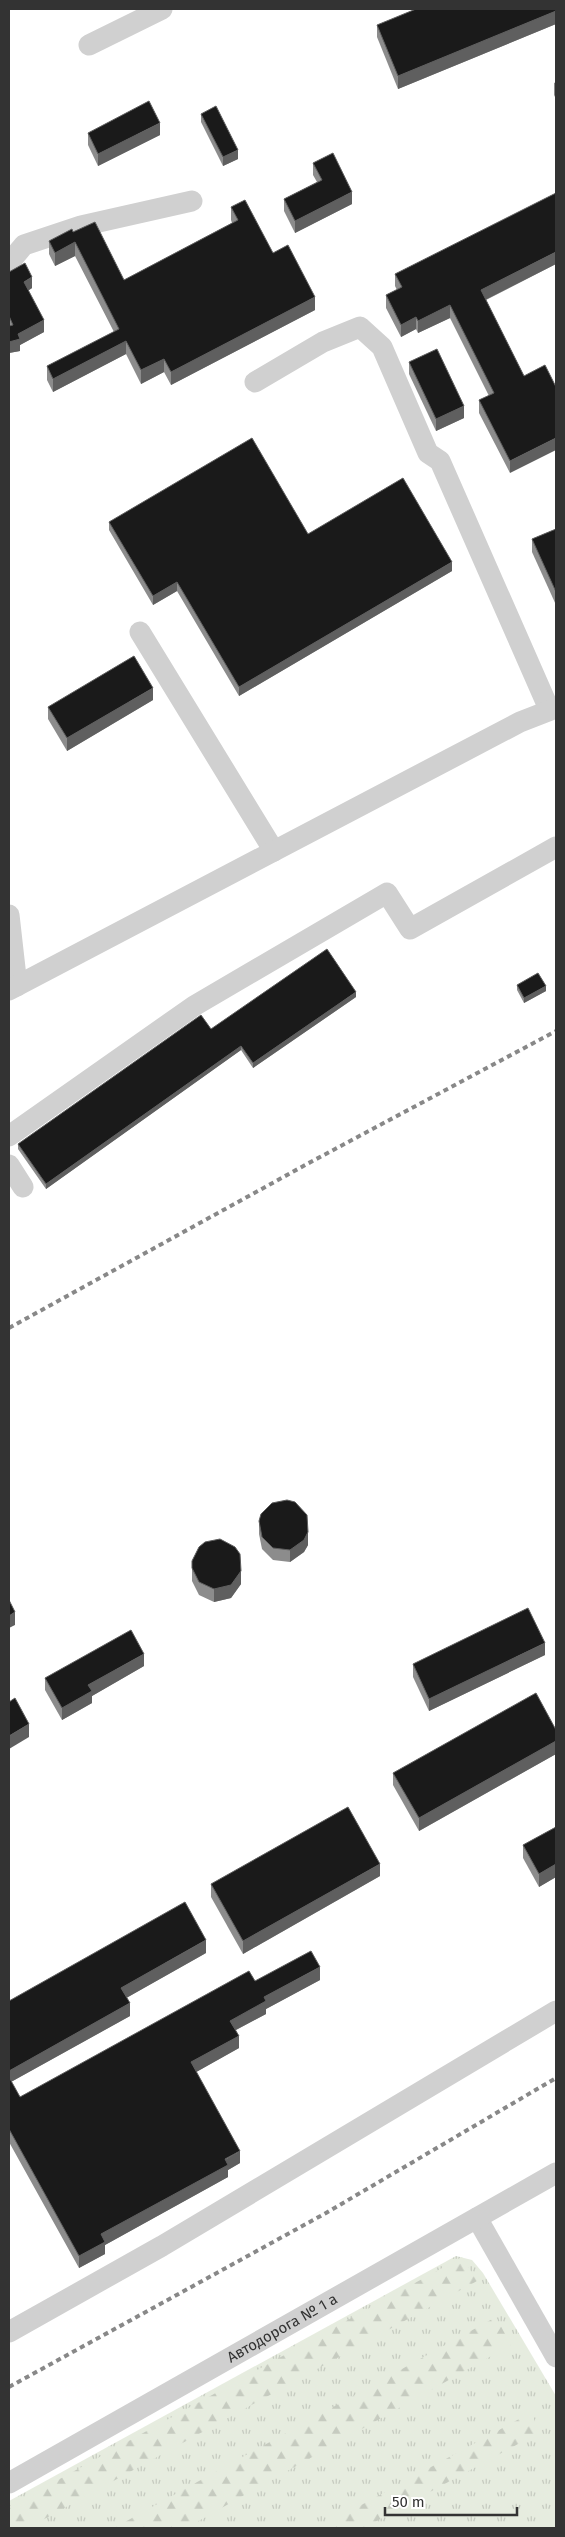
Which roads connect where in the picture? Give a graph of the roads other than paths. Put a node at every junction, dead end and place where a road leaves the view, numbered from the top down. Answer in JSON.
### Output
{"nodes":[{"id":1,"x":162,"y":9,"type":"edge"},
{"id":2,"x":89,"y":45,"type":"dead end"},
{"id":3,"x":192,"y":201,"type":"dead end"},
{"id":4,"x":9,"y":263,"type":"edge"},
{"id":5,"x":255,"y":382,"type":"dead end"},
{"id":6,"x":140,"y":632,"type":"dead end"},
{"id":7,"x":553,"y":708,"type":"edge"},
{"id":8,"x":556,"y":847,"type":"edge"},
{"id":9,"x":274,"y":851,"type":"junction"},
{"id":10,"x":9,"y":915,"type":"edge"},
{"id":11,"x":13,"y":988,"type":"edge"},
{"id":12,"x":9,"y":1136,"type":"edge"},
{"id":13,"x":9,"y":1164,"type":"edge"},
{"id":14,"x":23,"y":1187,"type":"dead end"},
{"id":15,"x":556,"y":2011,"type":"edge"},
{"id":16,"x":556,"y":2173,"type":"edge"},
{"id":17,"x":477,"y":2218,"type":"junction"},
{"id":18,"x":9,"y":2332,"type":"edge"},
{"id":19,"x":556,"y":2357,"type":"edge"},
{"id":20,"x":9,"y":2483,"type":"edge"}],
"edges":[{"from":1,"to":2,"type":"street"},
{"from":3,"to":4,"type":"street"},
{"from":5,"to":7,"type":"street"},
{"from":6,"to":9,"type":"street"},
{"from":7,"to":9,"type":"street"},
{"from":8,"to":12,"type":"street"},
{"from":9,"to":11,"type":"street"},
{"from":10,"to":11,"type":"street"},
{"from":13,"to":14,"type":"street"},
{"from":15,"to":18,"type":"street"},
{"from":16,"to":17,"type":"street","name":"Автодорога № 1 а"},
{"from":17,"to":19,"type":"street"},
{"from":17,"to":20,"type":"street","name":"Автодорога № 1 а"}]}
